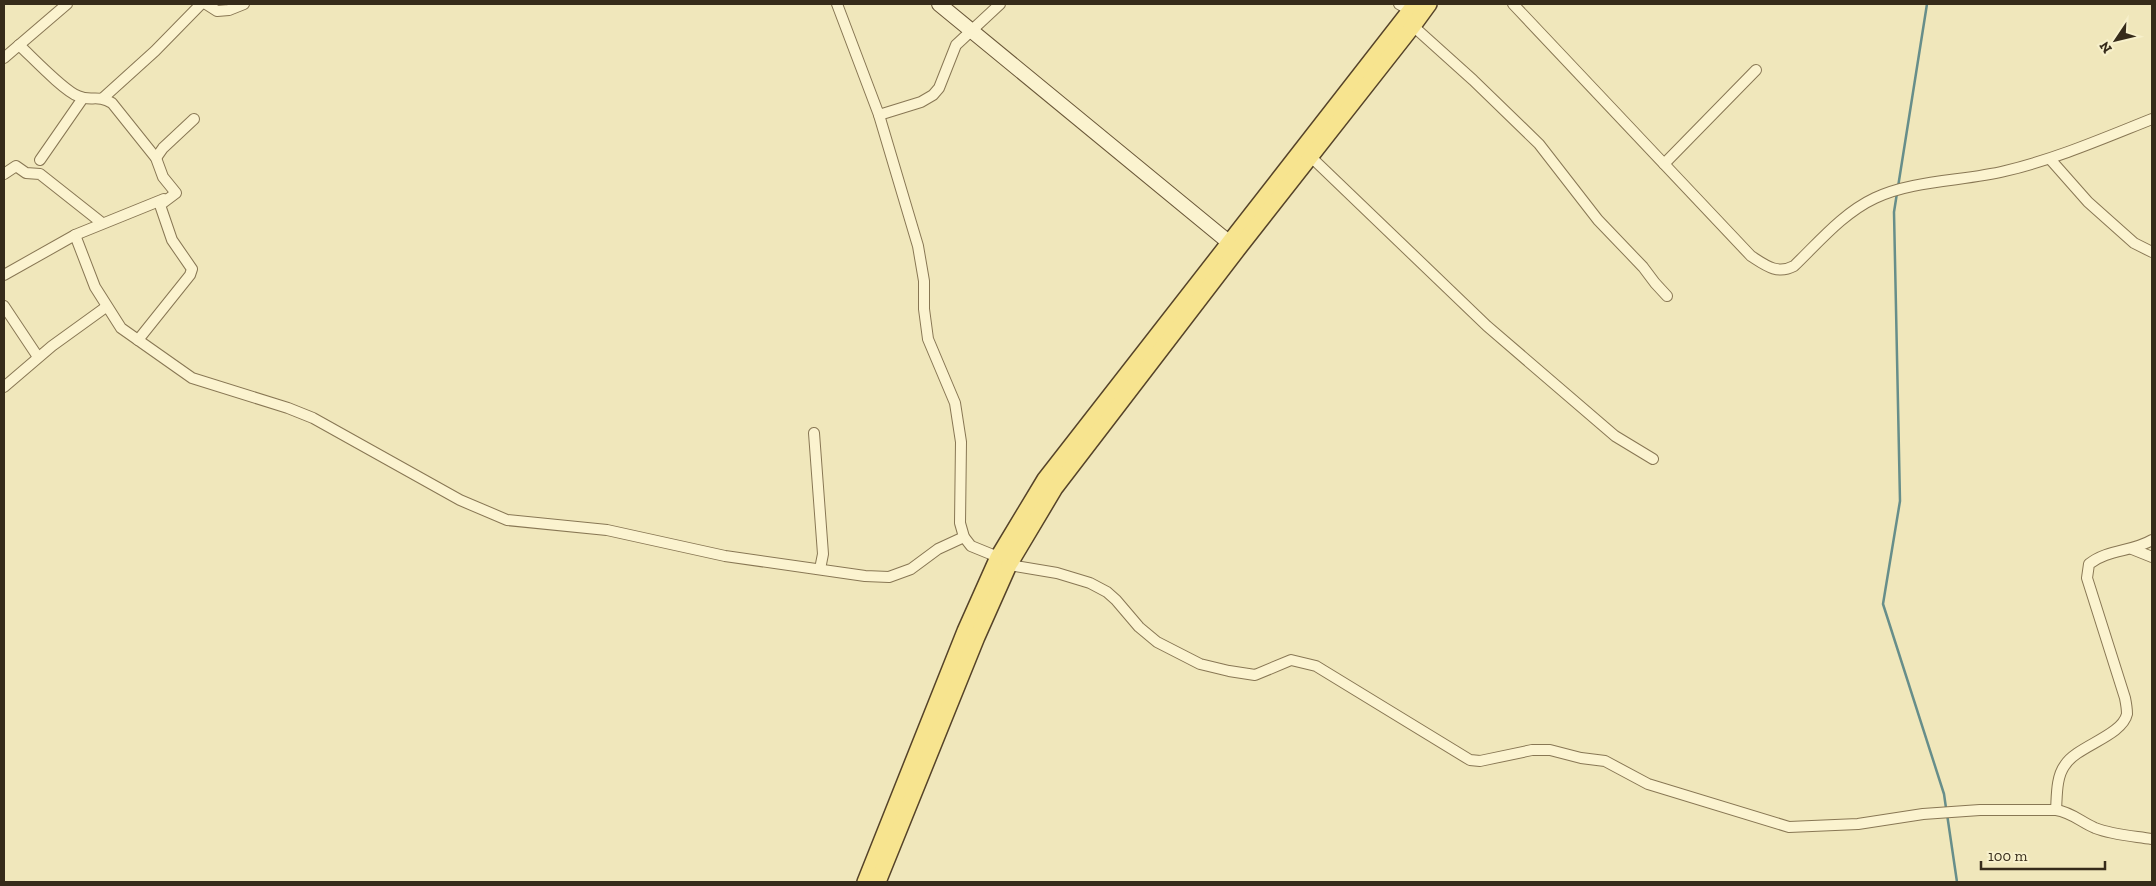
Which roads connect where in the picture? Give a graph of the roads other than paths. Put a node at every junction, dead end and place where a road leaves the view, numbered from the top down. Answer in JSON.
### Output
{"nodes":[{"id":1,"x":67,"y":4,"type":"edge"},
{"id":2,"x":201,"y":4,"type":"edge"},
{"id":3,"x":206,"y":4,"type":"edge"},
{"id":4,"x":244,"y":4,"type":"edge"},
{"id":5,"x":837,"y":4,"type":"edge"},
{"id":6,"x":938,"y":4,"type":"edge"},
{"id":7,"x":1000,"y":4,"type":"edge"},
{"id":8,"x":1429,"y":4,"type":"edge"},
{"id":9,"x":1512,"y":4,"type":"edge"},
{"id":10,"x":1408,"y":6,"type":"edge"},
{"id":11,"x":1413,"y":26,"type":"junction"},
{"id":12,"x":971,"y":30,"type":"junction"},
{"id":13,"x":19,"y":46,"type":"junction"},
{"id":14,"x":4,"y":58,"type":"edge"},
{"id":15,"x":1756,"y":70,"type":"dead end"},
{"id":16,"x":83,"y":98,"type":"junction"},
{"id":17,"x":102,"y":98,"type":"junction"},
{"id":18,"x":879,"y":115,"type":"junction"},
{"id":19,"x":194,"y":119,"type":"dead end"},
{"id":20,"x":2152,"y":119,"type":"edge"},
{"id":21,"x":1311,"y":156,"type":"junction"},
{"id":22,"x":156,"y":158,"type":"junction"},
{"id":23,"x":2050,"y":159,"type":"junction"},
{"id":24,"x":40,"y":160,"type":"dead end"},
{"id":25,"x":1664,"y":164,"type":"junction"},
{"id":26,"x":4,"y":174,"type":"edge"},
{"id":27,"x":176,"y":192,"type":"junction"},
{"id":28,"x":102,"y":223,"type":"junction"},
{"id":29,"x":75,"y":234,"type":"junction"},
{"id":30,"x":1234,"y":246,"type":"junction"},
{"id":31,"x":2152,"y":252,"type":"edge"},
{"id":32,"x":4,"y":276,"type":"edge"},
{"id":33,"x":1667,"y":296,"type":"dead end"},
{"id":34,"x":4,"y":306,"type":"edge"},
{"id":35,"x":106,"y":307,"type":"junction"},
{"id":36,"x":138,"y":340,"type":"junction"},
{"id":37,"x":38,"y":357,"type":"junction"},
{"id":38,"x":4,"y":387,"type":"edge"},
{"id":39,"x":814,"y":434,"type":"dead end"},
{"id":40,"x":1653,"y":459,"type":"dead end"},
{"id":41,"x":964,"y":537,"type":"junction"},
{"id":42,"x":2152,"y":540,"type":"edge"},
{"id":43,"x":2132,"y":549,"type":"junction"},
{"id":44,"x":2152,"y":558,"type":"edge"},
{"id":45,"x":1003,"y":561,"type":"junction"},
{"id":46,"x":820,"y":570,"type":"junction"},
{"id":47,"x":2056,"y":810,"type":"junction"},
{"id":48,"x":2152,"y":839,"type":"edge"},
{"id":49,"x":864,"y":882,"type":"edge"},
{"id":50,"x":878,"y":882,"type":"edge"}],
"edges":[{"from":1,"to":13,"type":"street"},
{"from":2,"to":17,"type":"street"},
{"from":3,"to":4,"type":"street"},
{"from":5,"to":18,"type":"street"},
{"from":6,"to":12,"type":"main road"},
{"from":7,"to":12,"type":"street"},
{"from":8,"to":11,"type":"main road"},
{"from":9,"to":25,"type":"street"},
{"from":10,"to":30,"type":"main road"},
{"from":11,"to":21,"type":"main road"},
{"from":11,"to":33,"type":"street"},
{"from":12,"to":18,"type":"street"},
{"from":12,"to":30,"type":"main road"},
{"from":13,"to":14,"type":"street"},
{"from":13,"to":16,"type":"street"},
{"from":15,"to":25,"type":"street"},
{"from":16,"to":17,"type":"street"},
{"from":16,"to":24,"type":"street"},
{"from":17,"to":22,"type":"street"},
{"from":18,"to":41,"type":"street"},
{"from":19,"to":22,"type":"street"},
{"from":20,"to":23,"type":"street"},
{"from":21,"to":30,"type":"main road"},
{"from":21,"to":40,"type":"street"},
{"from":22,"to":27,"type":"street"},
{"from":23,"to":25,"type":"street"},
{"from":23,"to":31,"type":"street"},
{"from":26,"to":28,"type":"street"},
{"from":27,"to":28,"type":"street"},
{"from":27,"to":36,"type":"street"},
{"from":28,"to":29,"type":"street"},
{"from":29,"to":32,"type":"street"},
{"from":29,"to":35,"type":"street"},
{"from":30,"to":45,"type":"main road"},
{"from":34,"to":37,"type":"street"},
{"from":35,"to":36,"type":"street"},
{"from":35,"to":37,"type":"street"},
{"from":36,"to":46,"type":"street"},
{"from":37,"to":38,"type":"street"},
{"from":39,"to":46,"type":"street"},
{"from":41,"to":45,"type":"street"},
{"from":41,"to":46,"type":"street"},
{"from":42,"to":43,"type":"street"},
{"from":43,"to":44,"type":"street"},
{"from":43,"to":47,"type":"street"},
{"from":45,"to":47,"type":"street"},
{"from":45,"to":49,"type":"main road"},
{"from":45,"to":50,"type":"main road"},
{"from":47,"to":48,"type":"street"}]}
